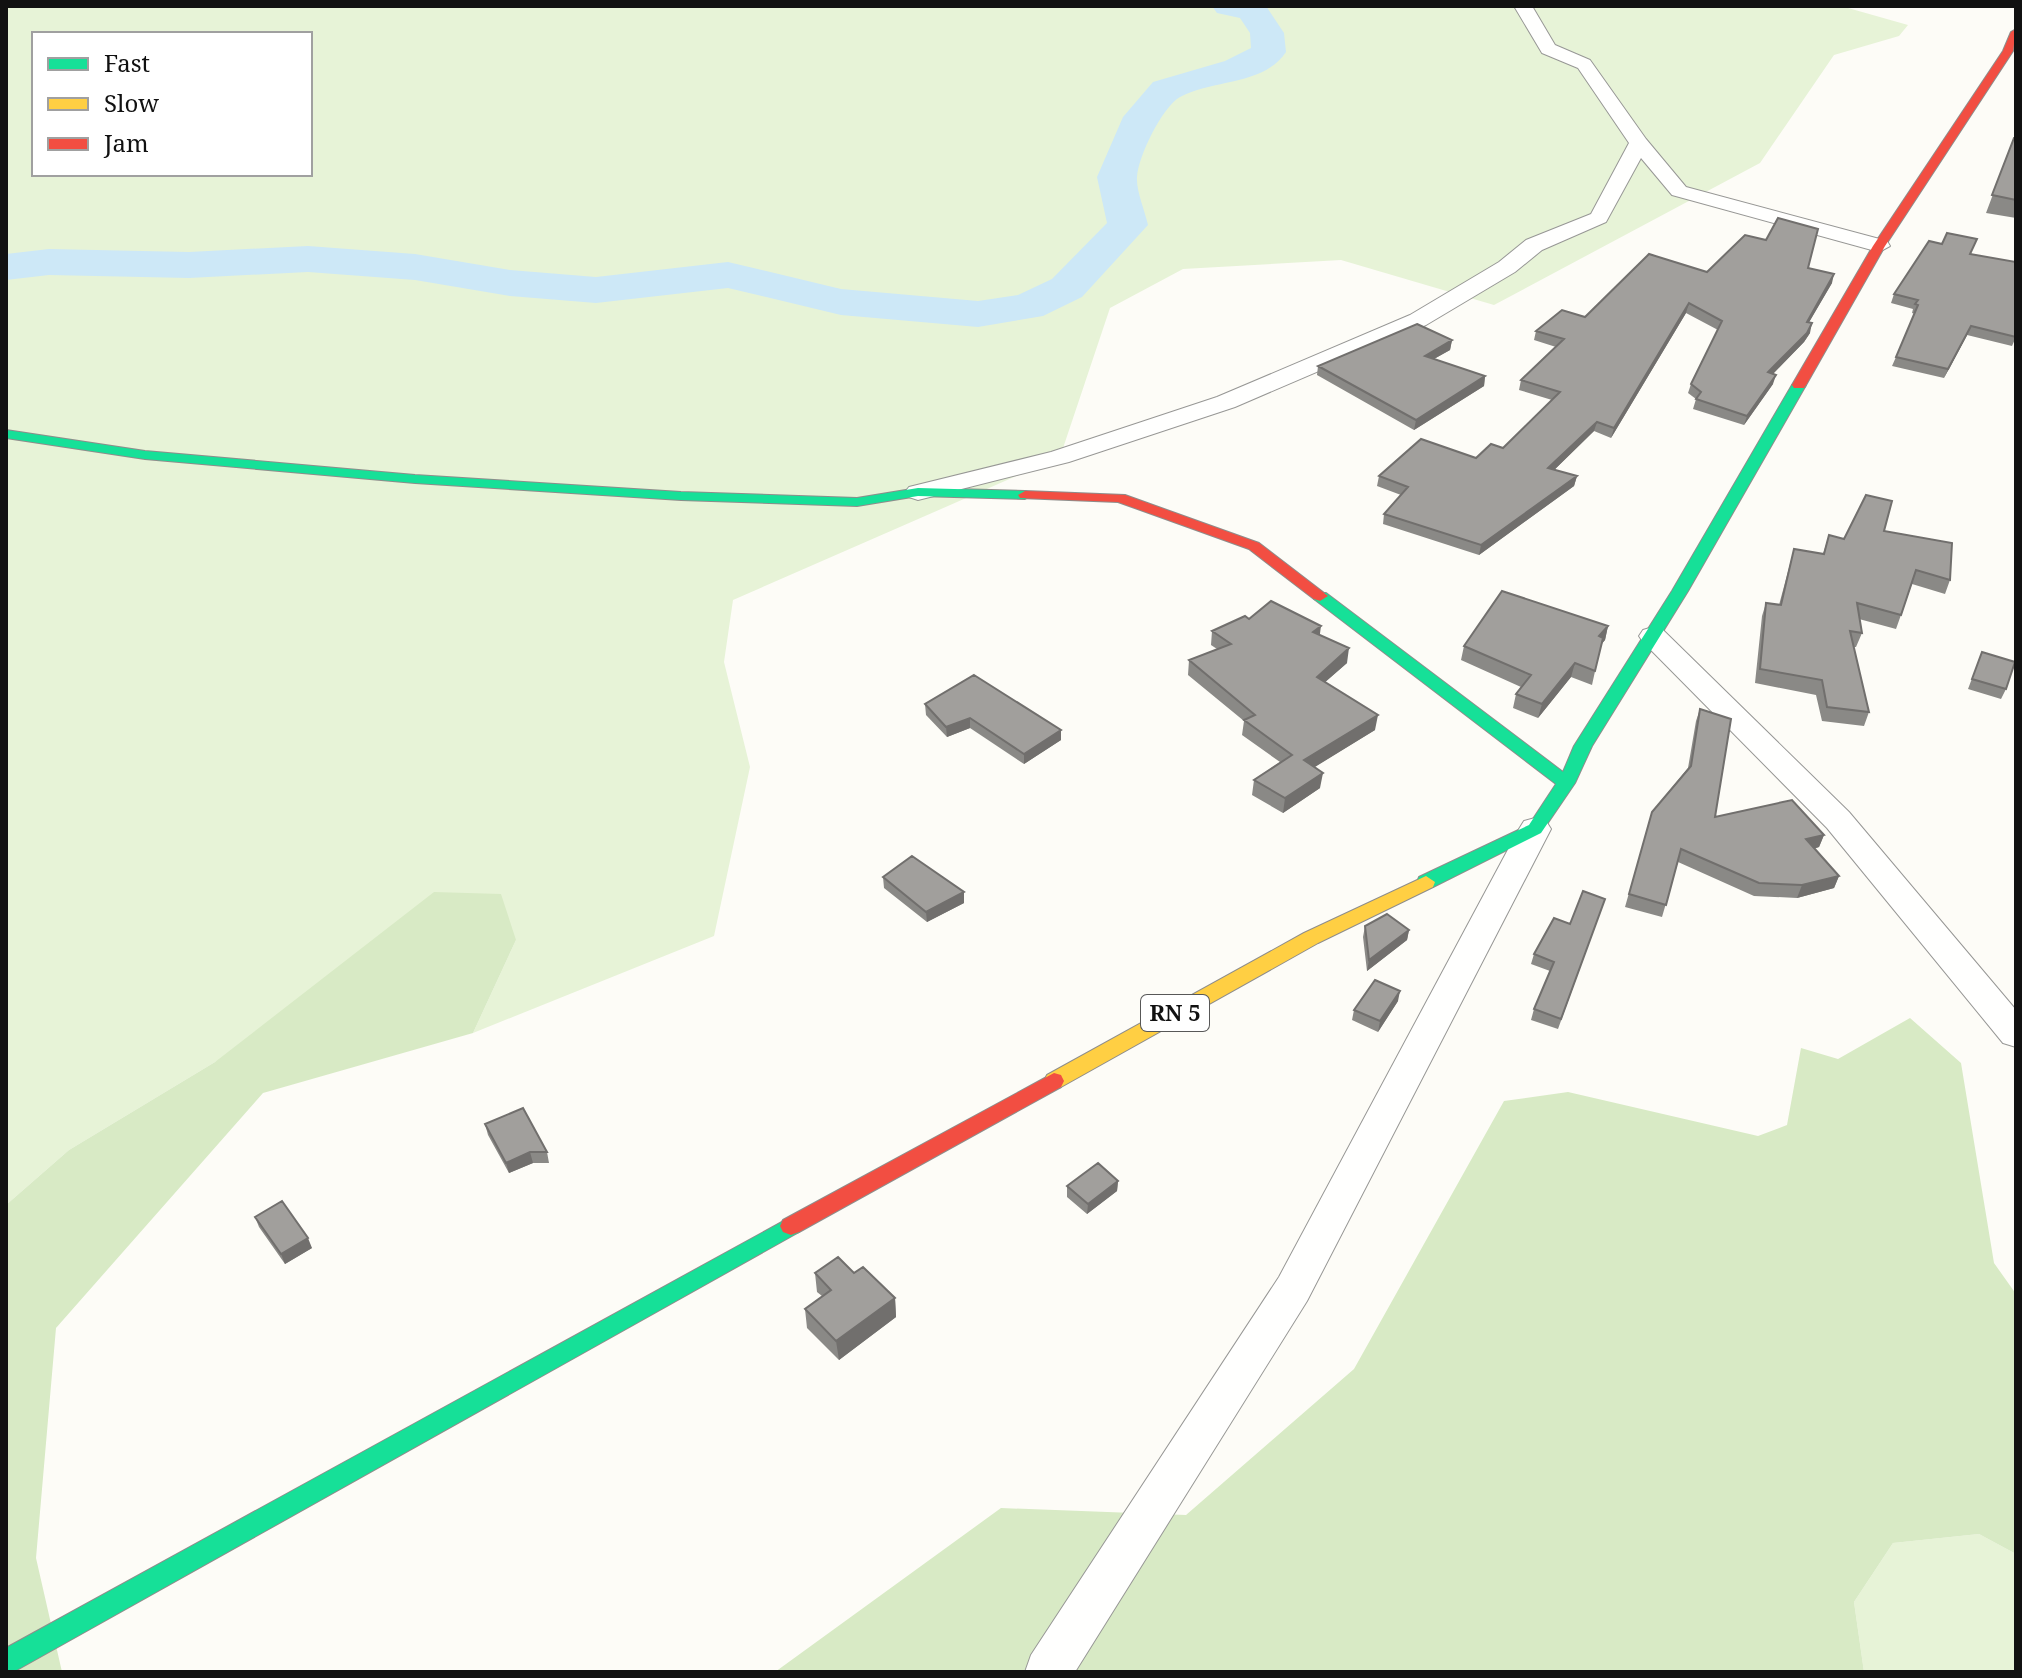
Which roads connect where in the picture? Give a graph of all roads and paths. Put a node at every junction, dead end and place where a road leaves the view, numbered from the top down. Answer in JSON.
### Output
{"nodes":[{"id":1,"x":1523,"y":6,"type":"edge"},
{"id":2,"x":2016,"y":32,"type":"edge"},
{"id":3,"x":1639,"y":143,"type":"junction"},
{"id":4,"x":1879,"y":246,"type":"junction"},
{"id":5,"x":6,"y":434,"type":"edge"},
{"id":6,"x":918,"y":492,"type":"junction"},
{"id":7,"x":1653,"y":636,"type":"junction"},
{"id":8,"x":1566,"y":783,"type":"junction"},
{"id":9,"x":1535,"y":829,"type":"junction"},
{"id":10,"x":2016,"y":1034,"type":"edge"},
{"id":11,"x":6,"y":1662,"type":"edge"},
{"id":12,"x":1048,"y":1672,"type":"edge"}],
"edges":[{"from":1,"to":3,"type":"street"},
{"from":2,"to":4,"type":"main road"},
{"from":3,"to":4,"type":"street"},
{"from":3,"to":6,"type":"street"},
{"from":4,"to":7,"type":"main road"},
{"from":5,"to":6,"type":"main road"},
{"from":6,"to":8,"type":"main road"},
{"from":7,"to":8,"type":"main road"},
{"from":7,"to":10,"type":"street"},
{"from":8,"to":9,"type":"main road"},
{"from":9,"to":11,"type":"main road","number":"RN 5"},
{"from":9,"to":12,"type":"street"}]}
